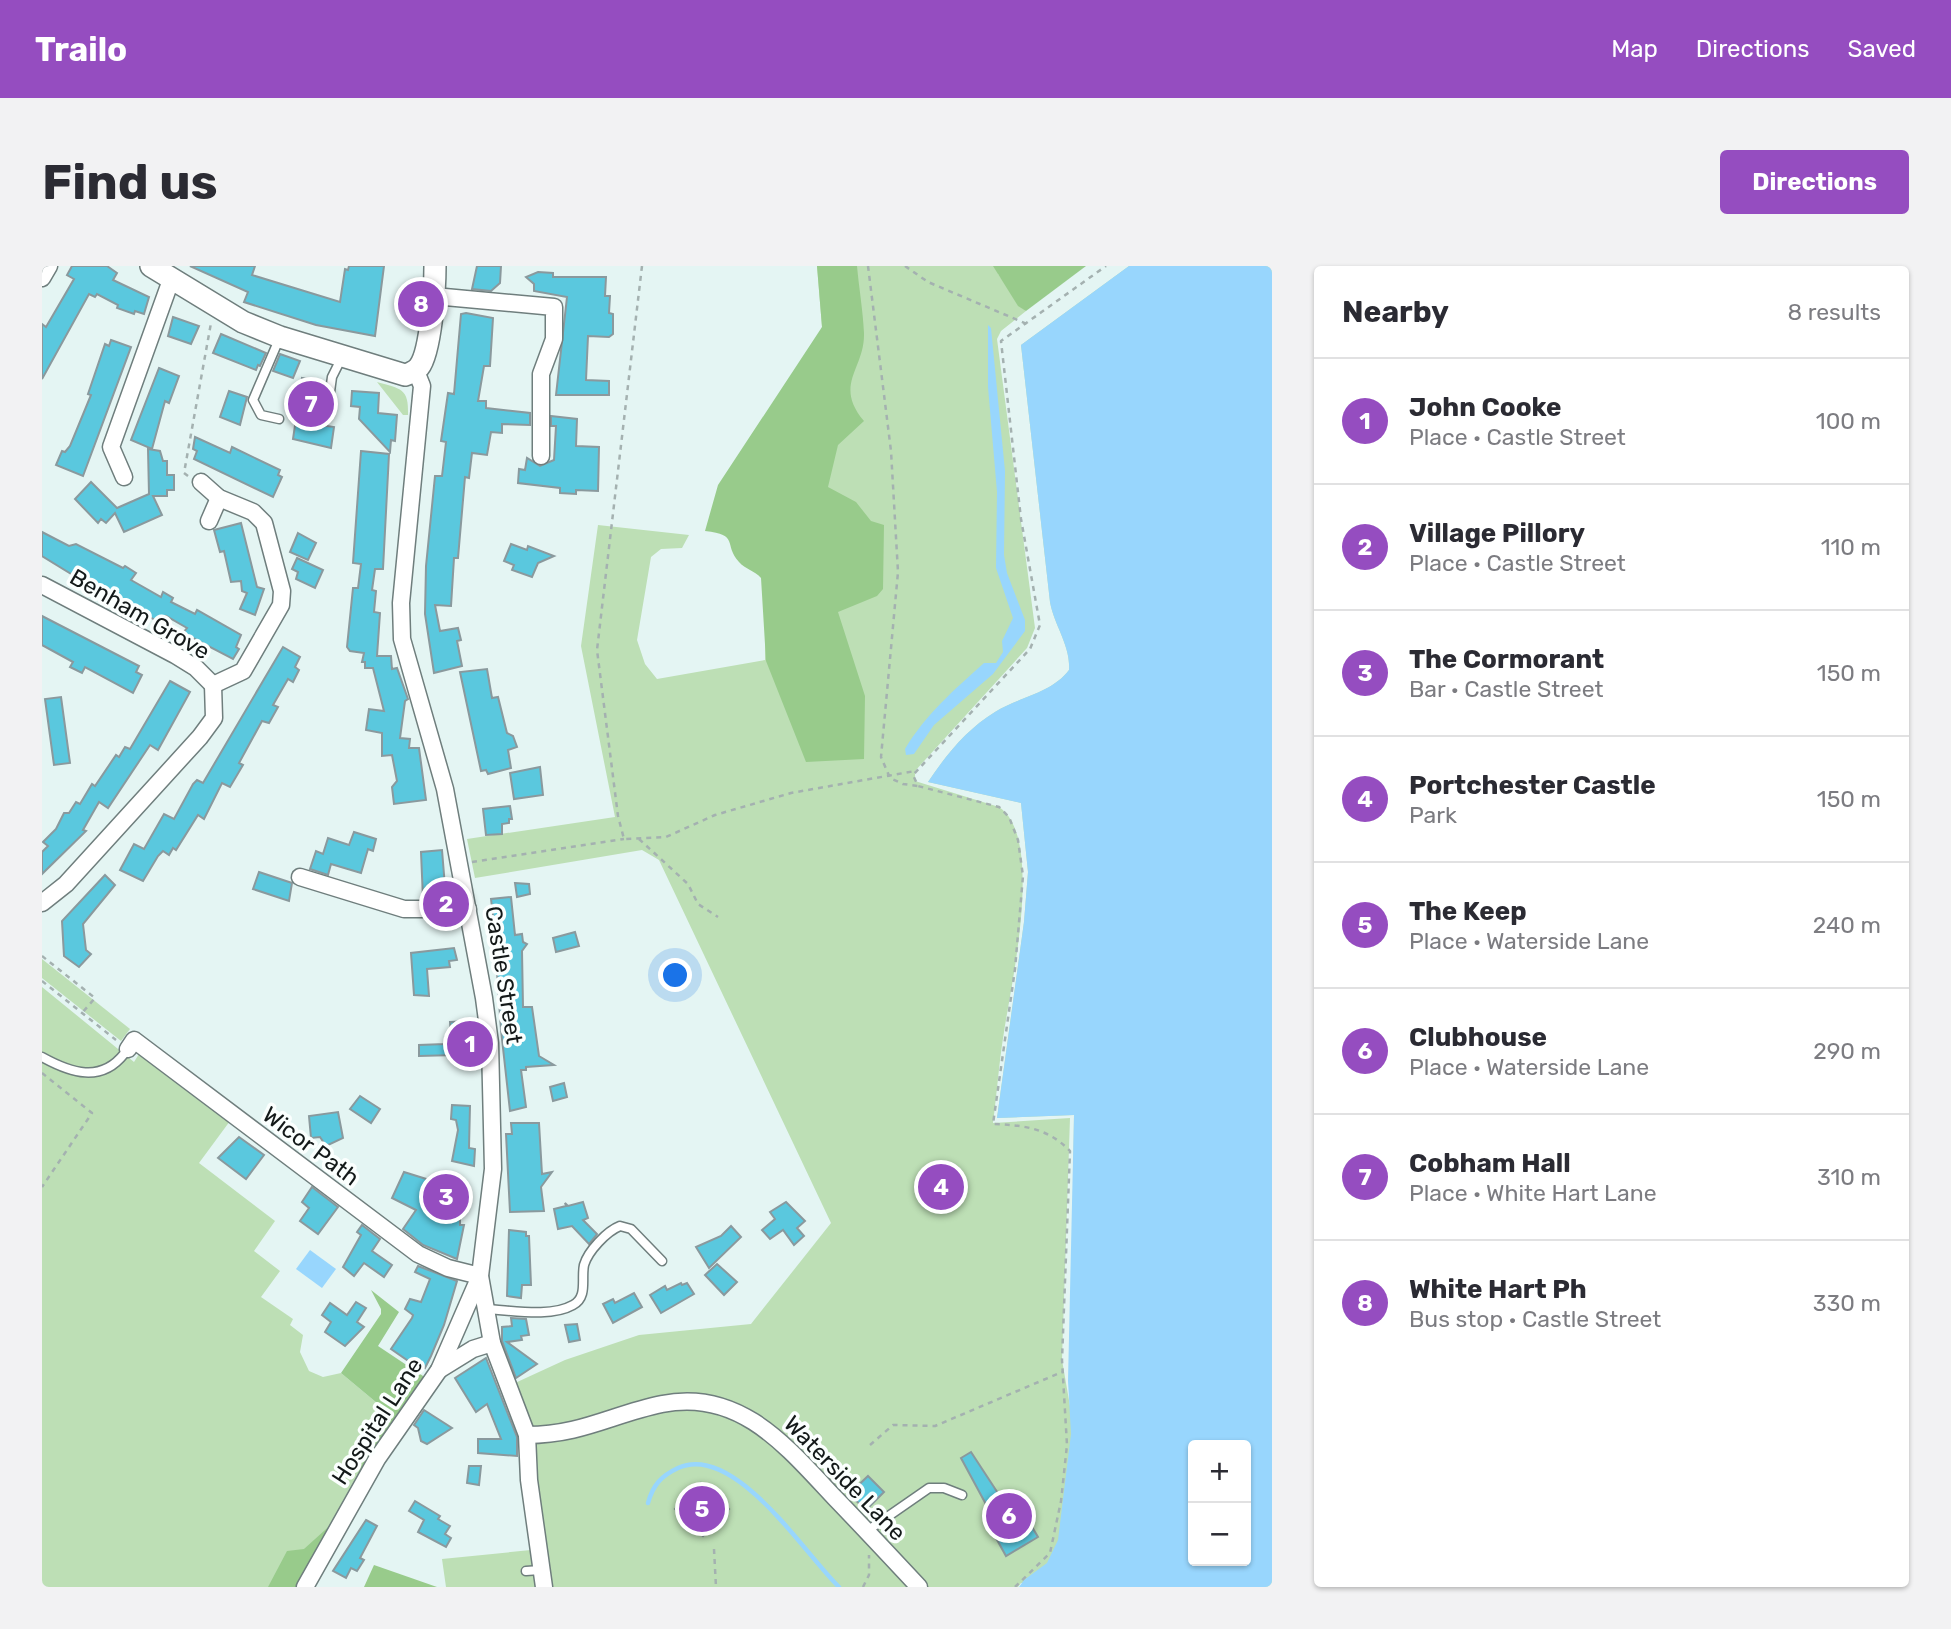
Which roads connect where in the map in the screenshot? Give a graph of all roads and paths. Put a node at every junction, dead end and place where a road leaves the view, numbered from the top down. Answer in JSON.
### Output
{"nodes":[{"id":1,"x":49,"y":266,"type":"edge"},
{"id":2,"x":151,"y":266,"type":"edge"},
{"id":3,"x":435,"y":266,"type":"edge"},
{"id":4,"x":642,"y":266,"type":"edge"},
{"id":5,"x":868,"y":266,"type":"edge"},
{"id":6,"x":905,"y":266,"type":"edge"},
{"id":7,"x":1106,"y":266,"type":"edge"},
{"id":8,"x":42,"y":278,"type":"edge"},
{"id":9,"x":171,"y":279,"type":"junction"},
{"id":10,"x":434,"y":296,"type":"junction"},
{"id":11,"x":214,"y":306,"type":"junction"},
{"id":12,"x":1027,"y":324,"type":"junction"},
{"id":13,"x":280,"y":338,"type":"junction"},
{"id":14,"x":342,"y":357,"type":"junction"},
{"id":15,"x":416,"y":370,"type":"junction"},
{"id":16,"x":329,"y":399,"type":"dead end"},
{"id":17,"x":279,"y":419,"type":"dead end"},
{"id":18,"x":541,"y":456,"type":"dead end"},
{"id":19,"x":124,"y":477,"type":"dead end"},
{"id":20,"x":201,"y":482,"type":"joint"},
{"id":21,"x":219,"y":498,"type":"junction"},
{"id":22,"x":209,"y":521,"type":"dead end"},
{"id":23,"x":42,"y":585,"type":"edge"},
{"id":24,"x":213,"y":685,"type":"junction"},
{"id":25,"x":915,"y":771,"type":"junction"},
{"id":26,"x":890,"y":778,"type":"junction"},
{"id":27,"x":918,"y":786,"type":"junction"},
{"id":28,"x":624,"y":839,"type":"junction"},
{"id":29,"x":639,"y":839,"type":"junction"},
{"id":30,"x":459,"y":863,"type":"junction"},
{"id":31,"x":300,"y":877,"type":"dead end"},
{"id":32,"x":42,"y":903,"type":"edge"},
{"id":33,"x":468,"y":909,"type":"junction"},
{"id":34,"x":718,"y":917,"type":"dead end"},
{"id":35,"x":42,"y":956,"type":"edge"},
{"id":36,"x":42,"y":981,"type":"edge"},
{"id":37,"x":82,"y":1013,"type":"junction"},
{"id":38,"x":126,"y":1051,"type":"junction"},
{"id":39,"x":42,"y":1057,"type":"edge"},
{"id":40,"x":42,"y":1073,"type":"edge"},
{"id":41,"x":42,"y":1187,"type":"edge"},
{"id":42,"x":662,"y":1261,"type":"dead end"},
{"id":43,"x":480,"y":1276,"type":"junction"},
{"id":44,"x":486,"y":1309,"type":"junction"},
{"id":45,"x":492,"y":1343,"type":"junction"},
{"id":46,"x":439,"y":1370,"type":"junction"},
{"id":47,"x":1063,"y":1371,"type":"junction"},
{"id":48,"x":527,"y":1436,"type":"junction"},
{"id":49,"x":870,"y":1445,"type":"dead end"},
{"id":50,"x":962,"y":1495,"type":"dead end"},
{"id":51,"x":867,"y":1531,"type":"junction"},
{"id":52,"x":714,"y":1549,"type":"dead end"},
{"id":53,"x":305,"y":1587,"type":"edge"},
{"id":54,"x":544,"y":1587,"type":"edge"},
{"id":55,"x":716,"y":1587,"type":"edge"},
{"id":56,"x":863,"y":1587,"type":"edge"},
{"id":57,"x":919,"y":1587,"type":"edge"},
{"id":58,"x":1015,"y":1587,"type":"edge"}],
"edges":[{"from":1,"to":8,"type":"street"},
{"from":2,"to":9,"type":"street"},
{"from":3,"to":10,"type":"street"},
{"from":4,"to":28,"type":"path"},
{"from":5,"to":26,"type":"path"},
{"from":6,"to":12,"type":"path"},
{"from":7,"to":12,"type":"path"},
{"from":9,"to":11,"type":"street"},
{"from":9,"to":19,"type":"street"},
{"from":10,"to":15,"type":"street"},
{"from":10,"to":18,"type":"street"},
{"from":11,"to":13,"type":"street"},
{"from":11,"to":20,"type":"path"},
{"from":12,"to":25,"type":"path"},
{"from":13,"to":14,"type":"street"},
{"from":13,"to":17,"type":"lane"},
{"from":14,"to":15,"type":"street"},
{"from":14,"to":16,"type":"lane"},
{"from":15,"to":30,"type":"street","name":"Castle Street"},
{"from":20,"to":21,"type":"street"},
{"from":21,"to":22,"type":"street"},
{"from":21,"to":24,"type":"street"},
{"from":23,"to":24,"type":"street","name":"Benham Grove"},
{"from":24,"to":32,"type":"street"},
{"from":25,"to":26,"type":"path"},
{"from":25,"to":27,"type":"path"},
{"from":26,"to":27,"type":"path"},
{"from":26,"to":29,"type":"path"},
{"from":27,"to":47,"type":"path"},
{"from":28,"to":29,"type":"path"},
{"from":28,"to":30,"type":"path"},
{"from":29,"to":34,"type":"path"},
{"from":30,"to":33,"type":"street","name":"Castle Street"},
{"from":31,"to":33,"type":"street"},
{"from":33,"to":43,"type":"street","name":"Castle Street"},
{"from":35,"to":37,"type":"path"},
{"from":36,"to":37,"type":"path"},
{"from":37,"to":38,"type":"path"},
{"from":38,"to":39,"type":"lane"},
{"from":38,"to":43,"type":"street","name":"Wicor Path"},
{"from":40,"to":41,"type":"path"},
{"from":42,"to":44,"type":"lane"},
{"from":43,"to":44,"type":"street","name":"Castle Street"},
{"from":43,"to":46,"type":"street","name":"Hospital Lane"},
{"from":44,"to":45,"type":"street","name":"Castle Street"},
{"from":45,"to":46,"type":"street"},
{"from":45,"to":48,"type":"street","name":"Castle Street"},
{"from":46,"to":53,"type":"street","name":"Hospital Lane"},
{"from":47,"to":49,"type":"path"},
{"from":47,"to":58,"type":"path"},
{"from":48,"to":51,"type":"street","name":"Waterside Lane"},
{"from":48,"to":54,"type":"street","name":"Castle Street"},
{"from":50,"to":51,"type":"lane"},
{"from":51,"to":56,"type":"path"},
{"from":51,"to":57,"type":"street","name":"Waterside Lane"},
{"from":52,"to":55,"type":"path"}]}
